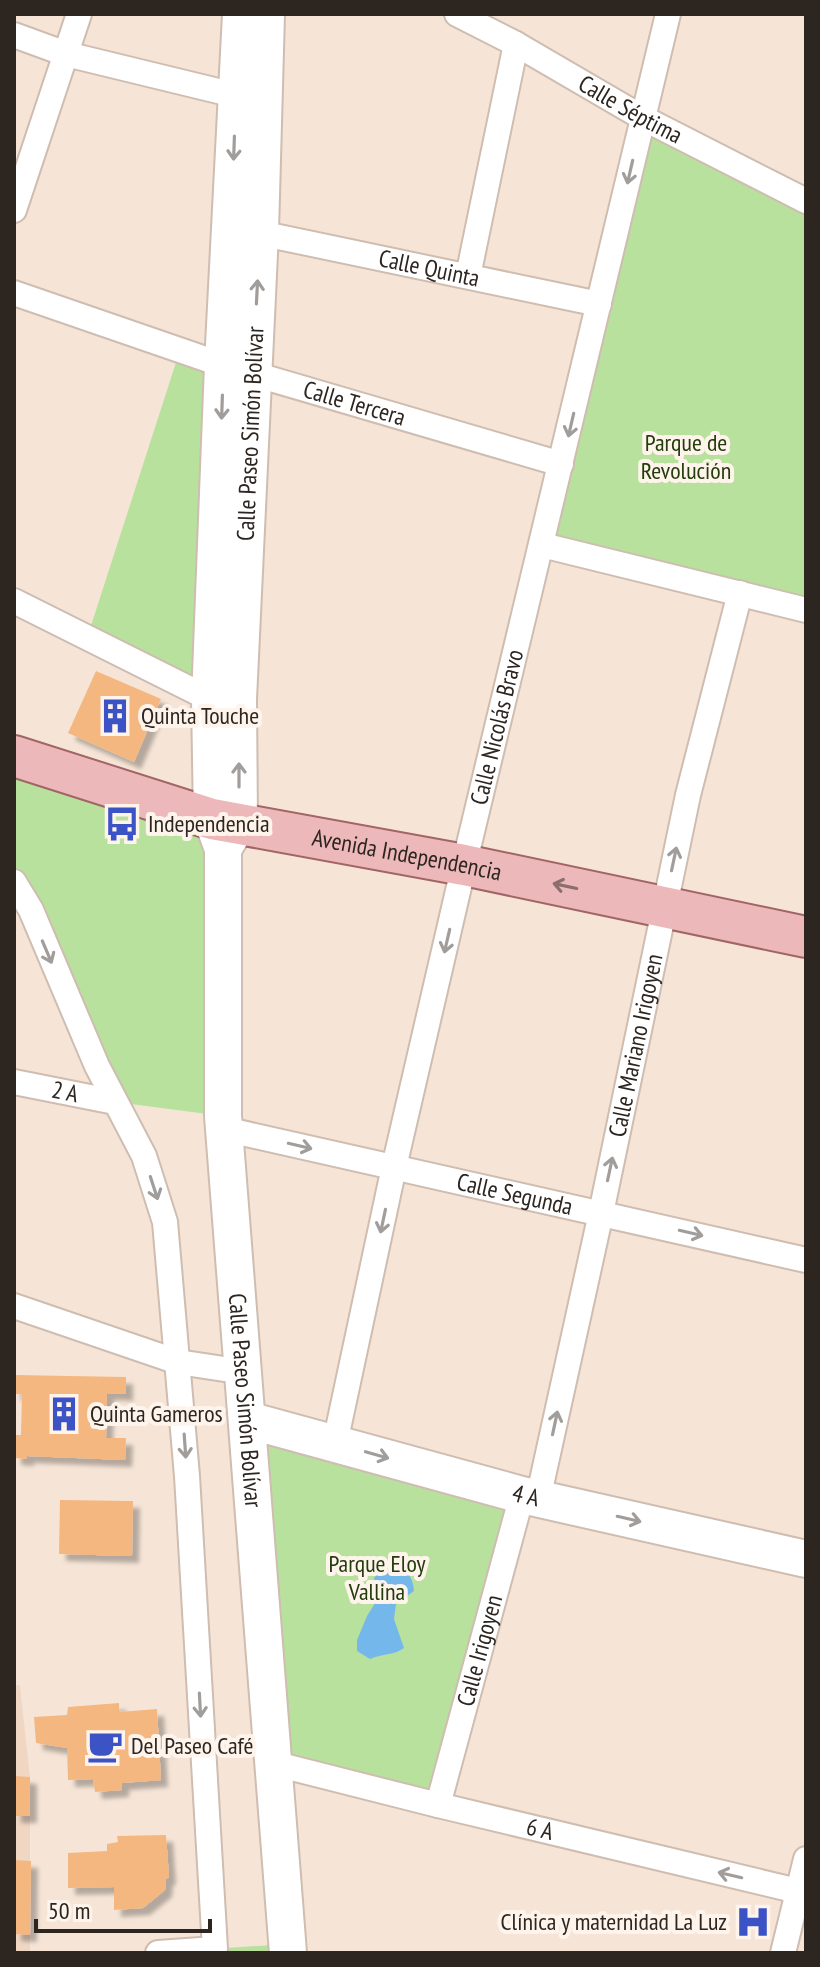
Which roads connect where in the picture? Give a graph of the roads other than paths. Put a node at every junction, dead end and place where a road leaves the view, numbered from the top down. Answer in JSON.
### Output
{"nodes":[{"id":1,"x":79,"y":14,"type":"edge"},
{"id":2,"x":241,"y":14,"type":"edge"},
{"id":3,"x":266,"y":14,"type":"edge"},
{"id":4,"x":457,"y":14,"type":"edge"},
{"id":5,"x":668,"y":14,"type":"edge"},
{"id":6,"x":14,"y":35,"type":"edge"},
{"id":7,"x":516,"y":44,"type":"junction"},
{"id":8,"x":66,"y":54,"type":"junction"},
{"id":9,"x":250,"y":99,"type":"junction"},
{"id":10,"x":643,"y":118,"type":"junction"},
{"id":11,"x":806,"y":201,"type":"edge"},
{"id":12,"x":14,"y":210,"type":"edge"},
{"id":13,"x":246,"y":230,"type":"junction"},
{"id":14,"x":468,"y":276,"type":"junction"},
{"id":15,"x":14,"y":293,"type":"edge"},
{"id":16,"x":599,"y":304,"type":"junction"},
{"id":17,"x":238,"y":370,"type":"junction"},
{"id":18,"x":561,"y":464,"type":"junction"},
{"id":19,"x":542,"y":545,"type":"junction"},
{"id":20,"x":740,"y":593,"type":"junction"},
{"id":21,"x":14,"y":601,"type":"edge"},
{"id":22,"x":806,"y":610,"type":"edge"},
{"id":23,"x":210,"y":699,"type":"junction"},
{"id":24,"x":14,"y":756,"type":"edge"},
{"id":25,"x":225,"y":830,"type":"junction"},
{"id":26,"x":464,"y":865,"type":"junction"},
{"id":27,"x":14,"y":882,"type":"edge"},
{"id":28,"x":664,"y":907,"type":"junction"},
{"id":29,"x":806,"y":937,"type":"edge"},
{"id":30,"x":14,"y":1082,"type":"edge"},
{"id":31,"x":115,"y":1102,"type":"junction"},
{"id":32,"x":224,"y":1129,"type":"junction"},
{"id":33,"x":394,"y":1167,"type":"junction"},
{"id":34,"x":601,"y":1213,"type":"junction"},
{"id":35,"x":806,"y":1260,"type":"edge"},
{"id":36,"x":14,"y":1306,"type":"edge"},
{"id":37,"x":178,"y":1362,"type":"junction"},
{"id":38,"x":244,"y":1372,"type":"junction"},
{"id":39,"x":248,"y":1420,"type":"junction"},
{"id":40,"x":335,"y":1443,"type":"junction"},
{"id":41,"x":530,"y":1497,"type":"junction"},
{"id":42,"x":806,"y":1559,"type":"edge"},
{"id":43,"x":272,"y":1763,"type":"junction"},
{"id":44,"x":438,"y":1805,"type":"junction"},
{"id":45,"x":806,"y":1859,"type":"edge"},
{"id":46,"x":802,"y":1892,"type":"edge"},
{"id":47,"x":158,"y":1953,"type":"edge"},
{"id":48,"x":288,"y":1953,"type":"edge"},
{"id":49,"x":783,"y":1953,"type":"edge"}],
"edges":[{"from":1,"to":8,"type":"street"},
{"from":2,"to":9,"type":"main road","name":"Calle Paseo Simón Bolívar"},
{"from":3,"to":9,"type":"main road","name":"Calle Paseo Simón Bolívar"},
{"from":4,"to":7,"type":"street","name":"Calle Séptima"},
{"from":5,"to":10,"type":"street","name":"Calle Nicolás Bravo"},
{"from":6,"to":8,"type":"street"},
{"from":7,"to":10,"type":"street","name":"Calle Séptima"},
{"from":7,"to":14,"type":"street"},
{"from":8,"to":9,"type":"street"},
{"from":8,"to":12,"type":"street"},
{"from":9,"to":13,"type":"main road","name":"Calle Paseo Simón Bolívar"},
{"from":10,"to":11,"type":"street","name":"Calle Séptima"},
{"from":10,"to":16,"type":"street","name":"Calle Nicolás Bravo","one_way":true},
{"from":13,"to":14,"type":"street","name":"Calle Quinta"},
{"from":13,"to":17,"type":"main road","name":"Calle Paseo Simón Bolívar"},
{"from":14,"to":16,"type":"street","name":"Calle Quinta"},
{"from":15,"to":17,"type":"street","name":"Calle Tercera"},
{"from":16,"to":18,"type":"street","name":"Calle Nicolás Bravo","one_way":true},
{"from":17,"to":18,"type":"street","name":"Calle Tercera"},
{"from":17,"to":23,"type":"main road","name":"Calle Paseo Simón Bolívar","one_way":true},
{"from":25,"to":17,"type":"main road","name":"Calle Paseo Simón Bolívar","one_way":true},
{"from":18,"to":19,"type":"street","name":"Calle Nicolás Bravo"},
{"from":19,"to":20,"type":"street"},
{"from":19,"to":26,"type":"street","name":"Calle Nicolás Bravo"},
{"from":20,"to":22,"type":"street"},
{"from":28,"to":20,"type":"street","name":"Calle Mariano Irigoyen","one_way":true},
{"from":21,"to":23,"type":"street"},
{"from":23,"to":25,"type":"main road","name":"Calle Paseo Simón Bolívar"},
{"from":24,"to":25,"type":"main road","name":"Avenida Independencia"},
{"from":25,"to":26,"type":"main road","name":"Avenida Independencia"},
{"from":25,"to":32,"type":"main road","name":"Calle Paseo Simón Bolívar"},
{"from":28,"to":26,"type":"main road","name":"Avenida Independencia","one_way":true},
{"from":26,"to":33,"type":"street","name":"Calle Nicolás Bravo","one_way":true},
{"from":27,"to":31,"type":"street","one_way":true},
{"from":28,"to":29,"type":"main road","name":"Avenida Independencia"},
{"from":34,"to":28,"type":"street","name":"Calle Mariano Irigoyen","one_way":true},
{"from":30,"to":31,"type":"street","name":"2 A"},
{"from":31,"to":37,"type":"street","one_way":true},
{"from":32,"to":33,"type":"street","name":"Calle Segunda","one_way":true},
{"from":32,"to":38,"type":"main road","name":"Calle Paseo Simón Bolívar"},
{"from":33,"to":34,"type":"street","name":"Calle Segunda"},
{"from":33,"to":40,"type":"street","name":"Calle Nicolás Bravo","one_way":true},
{"from":34,"to":35,"type":"street","name":"Calle Segunda","one_way":true},
{"from":41,"to":34,"type":"street","name":"Calle Mariano Irigoyen","one_way":true},
{"from":36,"to":37,"type":"street"},
{"from":37,"to":38,"type":"street"},
{"from":37,"to":47,"type":"street","one_way":true},
{"from":38,"to":39,"type":"main road","name":"Calle Paseo Simón Bolívar"},
{"from":39,"to":40,"type":"main road","name":"4 A"},
{"from":39,"to":43,"type":"main road","name":"Calle Paseo Simón Bolívar"},
{"from":40,"to":41,"type":"main road","name":"4 A","one_way":true},
{"from":41,"to":42,"type":"main road","name":"4 A","one_way":true},
{"from":41,"to":44,"type":"street","name":"Calle Irigoyen"},
{"from":43,"to":44,"type":"street","name":"6 A"},
{"from":43,"to":48,"type":"main road","name":"Calle Paseo Simón Bolívar"},
{"from":46,"to":44,"type":"street","name":"6 A","one_way":true},
{"from":45,"to":46,"type":"street"},
{"from":46,"to":49,"type":"street"}]}
